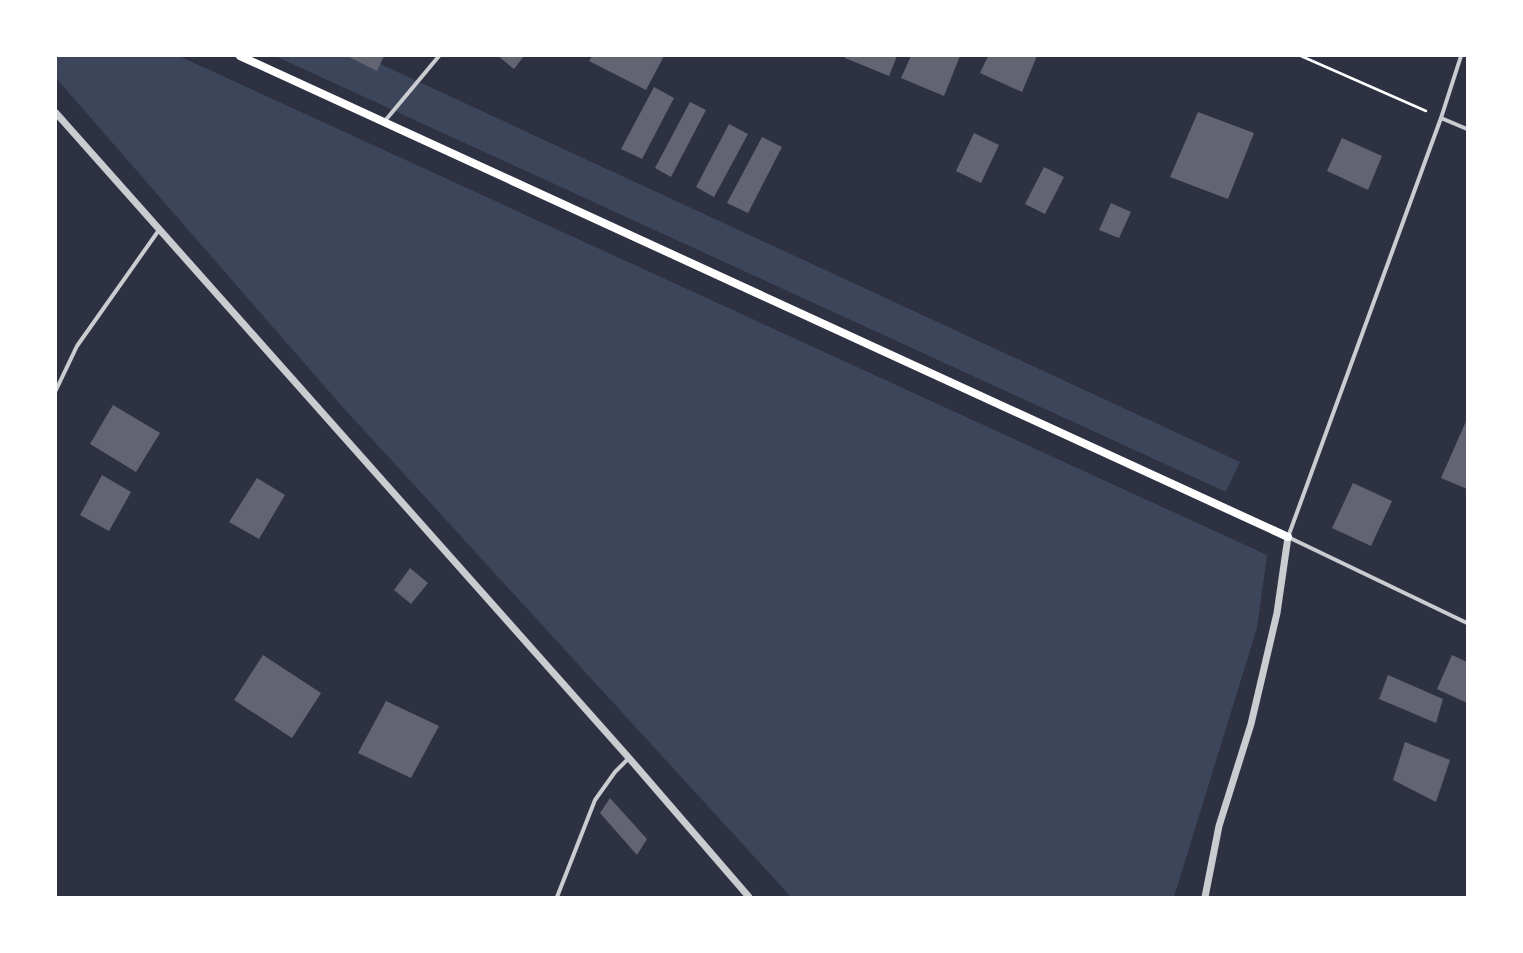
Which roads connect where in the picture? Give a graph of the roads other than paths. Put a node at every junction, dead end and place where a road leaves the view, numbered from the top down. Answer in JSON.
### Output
{"nodes":[{"id":1,"x":240,"y":56,"type":"edge"},
{"id":2,"x":439,"y":56,"type":"edge"},
{"id":3,"x":1461,"y":56,"type":"edge"},
{"id":4,"x":56,"y":113,"type":"edge"},
{"id":5,"x":1441,"y":118,"type":"junction"},
{"id":6,"x":384,"y":122,"type":"junction"},
{"id":7,"x":1467,"y":129,"type":"edge"},
{"id":8,"x":159,"y":230,"type":"junction"},
{"id":9,"x":56,"y":390,"type":"edge"},
{"id":10,"x":1288,"y":537,"type":"junction"},
{"id":11,"x":1467,"y":623,"type":"edge"},
{"id":12,"x":629,"y":758,"type":"junction"},
{"id":13,"x":557,"y":897,"type":"edge"},
{"id":14,"x":749,"y":897,"type":"edge"},
{"id":15,"x":1205,"y":897,"type":"edge"}],
"edges":[{"from":1,"to":6,"type":"main road"},
{"from":2,"to":6,"type":"street"},
{"from":3,"to":5,"type":"street"},
{"from":4,"to":8,"type":"street"},
{"from":5,"to":7,"type":"street"},
{"from":5,"to":10,"type":"street"},
{"from":6,"to":10,"type":"main road"},
{"from":8,"to":9,"type":"street"},
{"from":8,"to":12,"type":"street"},
{"from":10,"to":11,"type":"street"},
{"from":10,"to":15,"type":"street"},
{"from":12,"to":13,"type":"street"},
{"from":12,"to":14,"type":"street"}]}
